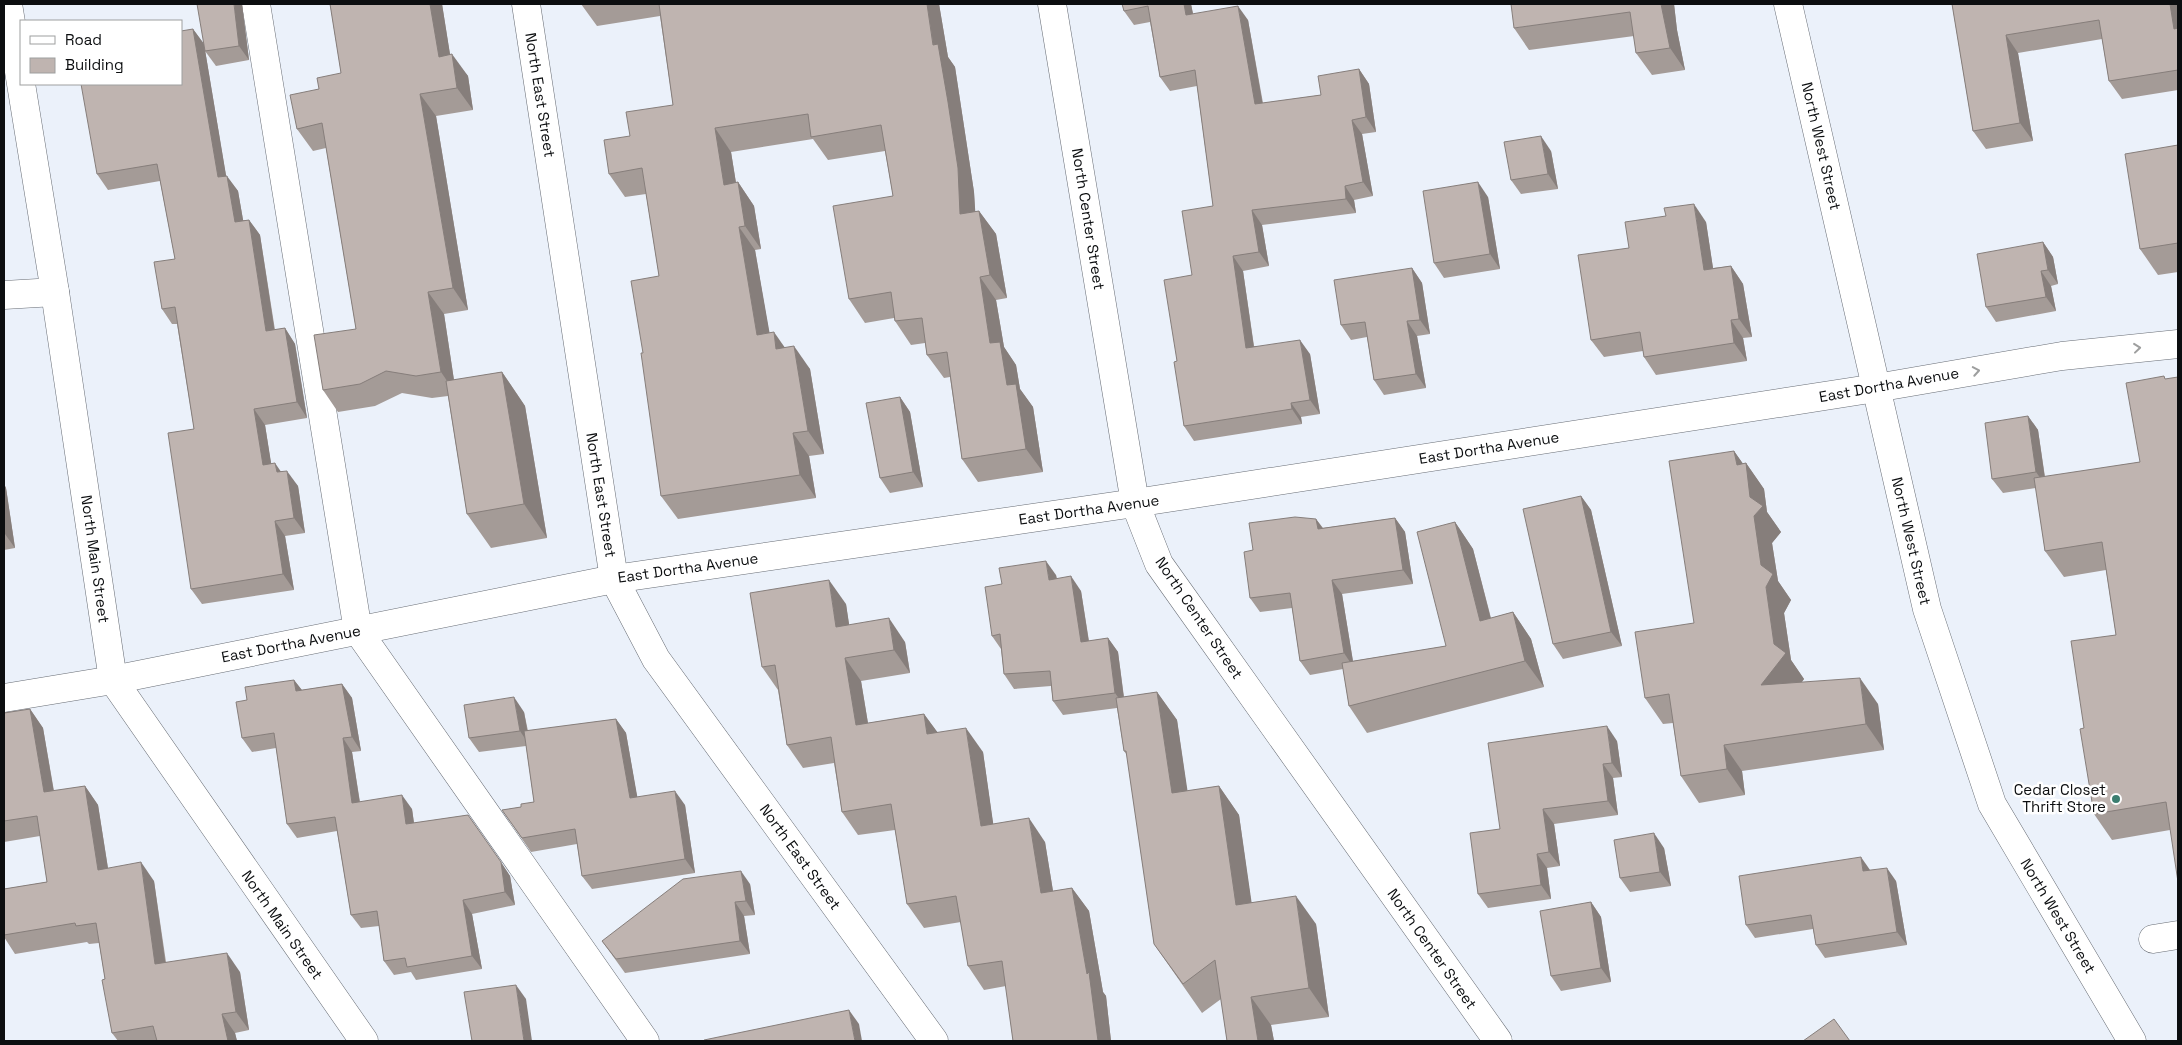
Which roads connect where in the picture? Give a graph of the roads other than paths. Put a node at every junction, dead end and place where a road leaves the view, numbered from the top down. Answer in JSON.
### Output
{"nodes":[{"id":1,"x":8,"y":4,"type":"edge"},
{"id":2,"x":256,"y":4,"type":"edge"},
{"id":3,"x":526,"y":4,"type":"edge"},
{"id":4,"x":1052,"y":4,"type":"edge"},
{"id":5,"x":1788,"y":4,"type":"edge"},
{"id":6,"x":20,"y":78,"type":"edge"},
{"id":7,"x":21,"y":85,"type":"edge"},
{"id":8,"x":55,"y":292,"type":"junction"},
{"id":9,"x":4,"y":295,"type":"edge"},
{"id":10,"x":2178,"y":344,"type":"edge"},
{"id":11,"x":1876,"y":388,"type":"junction"},
{"id":12,"x":1135,"y":503,"type":"junction"},
{"id":13,"x":614,"y":579,"type":"junction"},
{"id":14,"x":358,"y":630,"type":"junction"},
{"id":15,"x":113,"y":680,"type":"junction"},
{"id":16,"x":4,"y":698,"type":"edge"},
{"id":17,"x":364,"y":1041,"type":"edge"},
{"id":18,"x":645,"y":1041,"type":"edge"},
{"id":19,"x":934,"y":1041,"type":"edge"},
{"id":20,"x":1498,"y":1041,"type":"edge"},
{"id":21,"x":2132,"y":1041,"type":"edge"}],
"edges":[{"from":1,"to":6,"type":"street","name":"North Main Street"},
{"from":2,"to":14,"type":"street"},
{"from":3,"to":13,"type":"street","name":"North East Street"},
{"from":4,"to":12,"type":"street","name":"North Center Street"},
{"from":5,"to":11,"type":"street","name":"North West Street"},
{"from":7,"to":8,"type":"street","name":"North Main Street"},
{"from":8,"to":9,"type":"street"},
{"from":8,"to":15,"type":"street","name":"North Main Street"},
{"from":11,"to":10,"type":"street","name":"East Dortha Avenue","one_way":true},
{"from":11,"to":12,"type":"street","name":"East Dortha Avenue"},
{"from":11,"to":21,"type":"street","name":"North West Street"},
{"from":12,"to":13,"type":"street","name":"East Dortha Avenue"},
{"from":12,"to":20,"type":"street","name":"North Center Street"},
{"from":13,"to":14,"type":"street","name":"East Dortha Avenue"},
{"from":13,"to":19,"type":"street","name":"North East Street"},
{"from":14,"to":15,"type":"street","name":"East Dortha Avenue"},
{"from":14,"to":18,"type":"street"},
{"from":15,"to":16,"type":"street","name":"East Dortha Avenue"},
{"from":15,"to":17,"type":"street","name":"North Main Street"}]}
